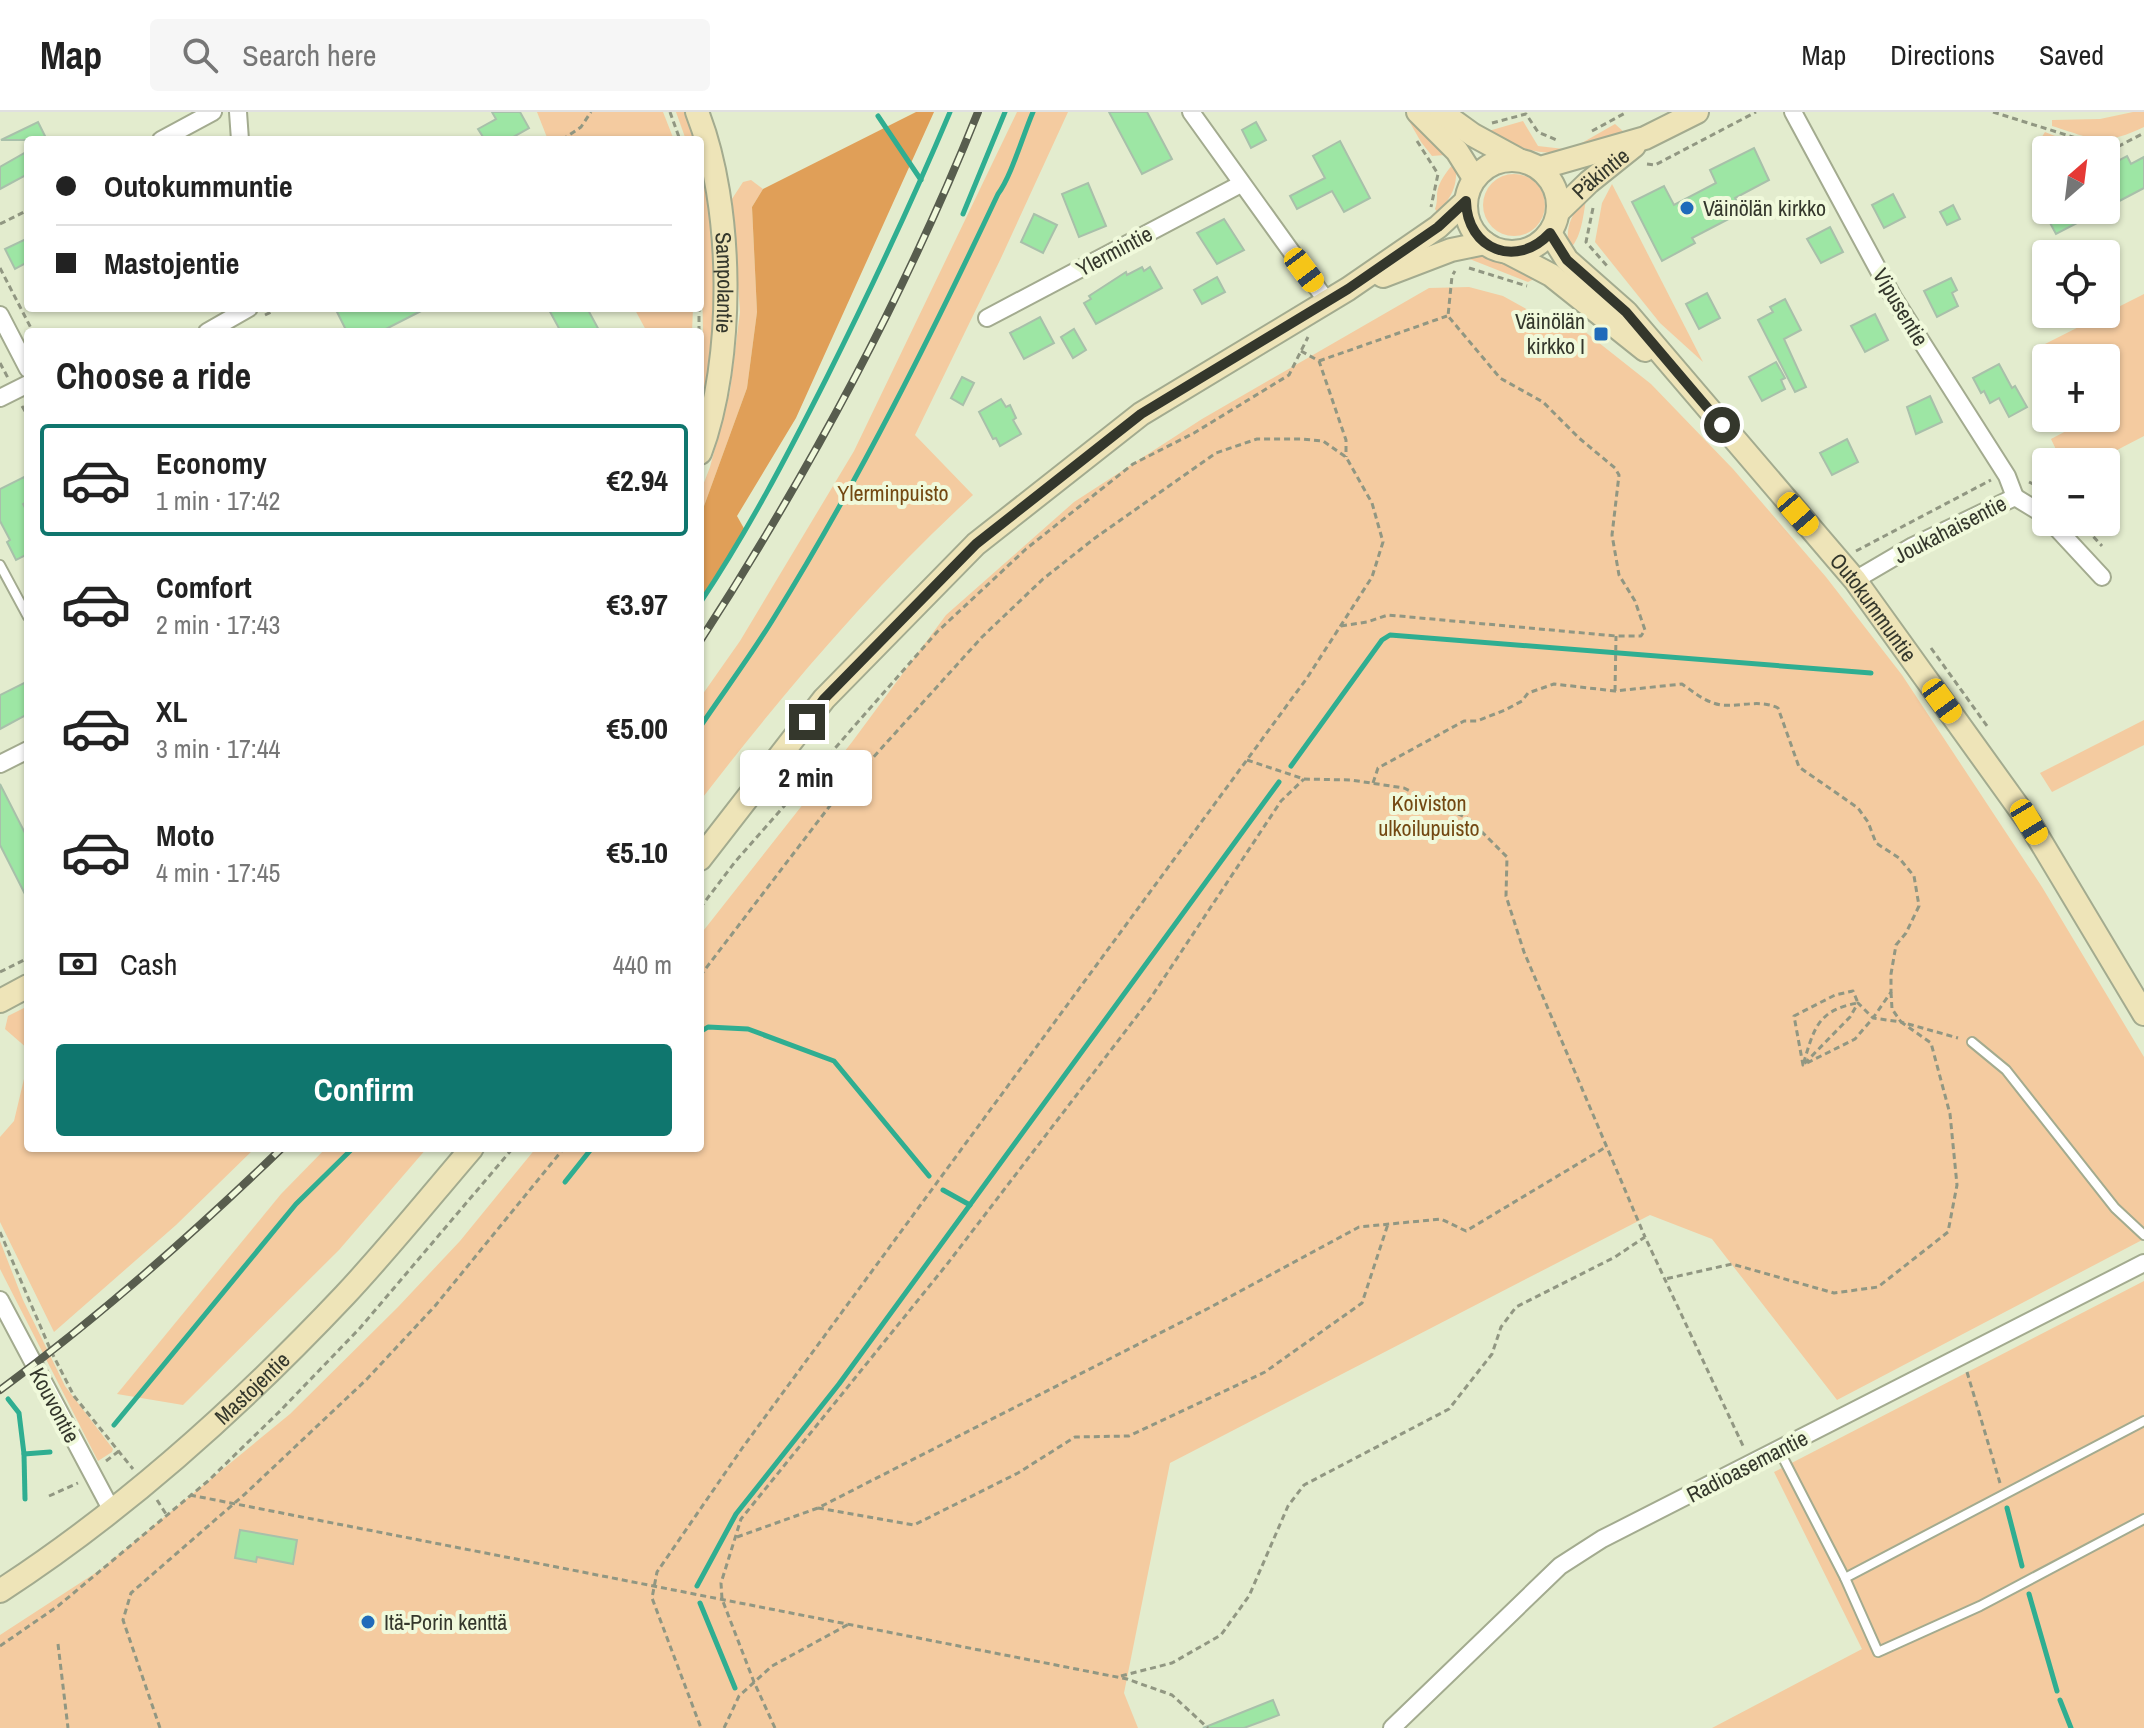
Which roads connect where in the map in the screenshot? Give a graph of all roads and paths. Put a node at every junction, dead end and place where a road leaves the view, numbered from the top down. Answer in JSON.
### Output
{"nodes":[{"id":1,"x":213,"y":112,"type":"edge"},
{"id":2,"x":238,"y":112,"type":"edge"},
{"id":3,"x":591,"y":112,"type":"edge"},
{"id":4,"x":670,"y":112,"type":"edge"},
{"id":5,"x":697,"y":112,"type":"edge"},
{"id":6,"x":1191,"y":112,"type":"edge"},
{"id":7,"x":1418,"y":112,"type":"edge"},
{"id":8,"x":1441,"y":112,"type":"edge"},
{"id":9,"x":1627,"y":112,"type":"edge"},
{"id":10,"x":1697,"y":112,"type":"edge"},
{"id":11,"x":1756,"y":112,"type":"edge"},
{"id":12,"x":1793,"y":112,"type":"edge"},
{"id":13,"x":1993,"y":112,"type":"edge"},
{"id":14,"x":2144,"y":133,"type":"edge"},
{"id":15,"x":168,"y":136,"type":"edge"},
{"id":16,"x":240,"y":136,"type":"edge"},
{"id":17,"x":568,"y":136,"type":"edge"},
{"id":18,"x":679,"y":136,"type":"edge"},
{"id":19,"x":1581,"y":137,"type":"dead end"},
{"id":20,"x":1645,"y":138,"type":"junction"},
{"id":21,"x":1517,"y":159,"type":"junction"},
{"id":22,"x":1636,"y":162,"type":"dead end"},
{"id":23,"x":1540,"y":168,"type":"junction"},
{"id":24,"x":1474,"y":178,"type":"junction"},
{"id":25,"x":1241,"y":184,"type":"junction"},
{"id":26,"x":1466,"y":201,"type":"junction"},
{"id":27,"x":1559,"y":211,"type":"junction"},
{"id":28,"x":24,"y":212,"type":"edge"},
{"id":29,"x":0,"y":224,"type":"edge"},
{"id":30,"x":1550,"y":233,"type":"junction"},
{"id":31,"x":1485,"y":243,"type":"junction"},
{"id":32,"x":1507,"y":252,"type":"junction"},
{"id":33,"x":1450,"y":266,"type":"dead end"},
{"id":34,"x":0,"y":268,"type":"edge"},
{"id":35,"x":1348,"y":289,"type":"junction"},
{"id":36,"x":1326,"y":300,"type":"junction"},
{"id":37,"x":242,"y":312,"type":"edge"},
{"id":38,"x":0,"y":315,"type":"edge"},
{"id":39,"x":1448,"y":316,"type":"junction"},
{"id":40,"x":987,"y":318,"type":"dead end"},
{"id":41,"x":31,"y":328,"type":"edge"},
{"id":42,"x":214,"y":328,"type":"edge"},
{"id":43,"x":1311,"y":331,"type":"dead end"},
{"id":44,"x":1301,"y":351,"type":"junction"},
{"id":45,"x":24,"y":361,"type":"edge"},
{"id":46,"x":1319,"y":361,"type":"junction"},
{"id":47,"x":1684,"y":381,"type":"junction"},
{"id":48,"x":24,"y":386,"type":"edge"},
{"id":49,"x":0,"y":398,"type":"edge"},
{"id":50,"x":704,"y":442,"type":"edge"},
{"id":51,"x":1346,"y":457,"type":"junction"},
{"id":52,"x":2007,"y":476,"type":"junction"},
{"id":53,"x":2032,"y":482,"type":"edge"},
{"id":54,"x":2015,"y":497,"type":"junction"},
{"id":55,"x":2032,"y":507,"type":"edge"},
{"id":56,"x":2064,"y":536,"type":"edge"},
{"id":57,"x":2093,"y":536,"type":"edge"},
{"id":58,"x":2102,"y":546,"type":"dead end"},
{"id":59,"x":1856,"y":551,"type":"dead end"},
{"id":60,"x":0,"y":565,"type":"edge"},
{"id":61,"x":2102,"y":577,"type":"dead end"},
{"id":62,"x":1855,"y":580,"type":"junction"},
{"id":63,"x":24,"y":610,"type":"edge"},
{"id":64,"x":1341,"y":626,"type":"junction"},
{"id":65,"x":1616,"y":636,"type":"junction"},
{"id":66,"x":1615,"y":691,"type":"junction"},
{"id":67,"x":24,"y":752,"type":"edge"},
{"id":68,"x":1247,"y":760,"type":"junction"},
{"id":69,"x":0,"y":764,"type":"edge"},
{"id":70,"x":1304,"y":779,"type":"junction"},
{"id":71,"x":1373,"y":783,"type":"junction"},
{"id":72,"x":704,"y":854,"type":"edge"},
{"id":73,"x":704,"y":903,"type":"edge"},
{"id":74,"x":24,"y":960,"type":"edge"},
{"id":75,"x":704,"y":971,"type":"edge"},
{"id":76,"x":0,"y":972,"type":"edge"},
{"id":77,"x":24,"y":988,"type":"edge"},
{"id":78,"x":1891,"y":992,"type":"junction"},
{"id":79,"x":0,"y":1001,"type":"edge"},
{"id":80,"x":1858,"y":1003,"type":"junction"},
{"id":81,"x":2144,"y":1014,"type":"edge"},
{"id":82,"x":1873,"y":1018,"type":"junction"},
{"id":83,"x":1901,"y":1022,"type":"junction"},
{"id":84,"x":1972,"y":1042,"type":"joint"},
{"id":85,"x":1803,"y":1065,"type":"junction"},
{"id":86,"x":1606,"y":1147,"type":"junction"},
{"id":87,"x":469,"y":1152,"type":"edge"},
{"id":88,"x":510,"y":1152,"type":"edge"},
{"id":89,"x":561,"y":1152,"type":"edge"},
{"id":90,"x":1388,"y":1224,"type":"junction"},
{"id":91,"x":0,"y":1232,"type":"edge"},
{"id":92,"x":2144,"y":1235,"type":"edge"},
{"id":93,"x":1645,"y":1237,"type":"junction"},
{"id":94,"x":2144,"y":1263,"type":"edge"},
{"id":95,"x":1665,"y":1279,"type":"junction"},
{"id":96,"x":0,"y":1300,"type":"edge"},
{"id":97,"x":1962,"y":1356,"type":"junction"},
{"id":98,"x":2144,"y":1421,"type":"edge"},
{"id":99,"x":1779,"y":1450,"type":"junction"},
{"id":100,"x":1751,"y":1464,"type":"junction"},
{"id":101,"x":144,"y":1482,"type":"junction"},
{"id":102,"x":2003,"y":1494,"type":"junction"},
{"id":103,"x":190,"y":1495,"type":"junction"},
{"id":104,"x":234,"y":1504,"type":"junction"},
{"id":105,"x":818,"y":1508,"type":"junction"},
{"id":106,"x":111,"y":1509,"type":"junction"},
{"id":107,"x":166,"y":1514,"type":"junction"},
{"id":108,"x":2144,"y":1519,"type":"edge"},
{"id":109,"x":737,"y":1537,"type":"junction"},
{"id":110,"x":1845,"y":1578,"type":"junction"},
{"id":111,"x":654,"y":1586,"type":"junction"},
{"id":112,"x":0,"y":1591,"type":"edge"},
{"id":113,"x":722,"y":1599,"type":"junction"},
{"id":114,"x":849,"y":1624,"type":"junction"},
{"id":115,"x":58,"y":1644,"type":"dead end"},
{"id":116,"x":0,"y":1646,"type":"edge"},
{"id":117,"x":1117,"y":1677,"type":"junction"},
{"id":118,"x":754,"y":1682,"type":"junction"},
{"id":119,"x":68,"y":1728,"type":"edge"},
{"id":120,"x":160,"y":1728,"type":"edge"},
{"id":121,"x":701,"y":1728,"type":"edge"},
{"id":122,"x":724,"y":1728,"type":"edge"},
{"id":123,"x":775,"y":1728,"type":"edge"},
{"id":124,"x":1208,"y":1728,"type":"edge"},
{"id":125,"x":1392,"y":1728,"type":"edge"}],
"edges":[{"from":1,"to":15,"type":"street"},
{"from":2,"to":16,"type":"street"},
{"from":3,"to":17,"type":"path"},
{"from":4,"to":18,"type":"path"},
{"from":5,"to":50,"type":"main road","name":"Sampolantie"},
{"from":6,"to":25,"type":"street"},
{"from":7,"to":24,"type":"main road"},
{"from":8,"to":21,"type":"main road"},
{"from":9,"to":19,"type":"path"},
{"from":10,"to":20,"type":"main road","name":"Päkintie"},
{"from":11,"to":22,"type":"path"},
{"from":12,"to":52,"type":"street","name":"Vipusentie"},
{"from":13,"to":14,"type":"path"},
{"from":20,"to":23,"type":"main road","name":"Päkintie"},
{"from":20,"to":27,"type":"main road","name":"Päkintie"},
{"from":21,"to":23,"type":"main road"},
{"from":21,"to":24,"type":"main road"},
{"from":23,"to":27,"type":"main road"},
{"from":24,"to":26,"type":"main road"},
{"from":25,"to":36,"type":"street"},
{"from":25,"to":40,"type":"street","name":"Ylermintie"},
{"from":26,"to":31,"type":"main road"},
{"from":26,"to":35,"type":"main road"},
{"from":27,"to":30,"type":"main road"},
{"from":28,"to":29,"type":"path"},
{"from":30,"to":32,"type":"main road"},
{"from":30,"to":47,"type":"main road","name":"Outokummuntie"},
{"from":31,"to":32,"type":"main road"},
{"from":31,"to":35,"type":"main road"},
{"from":32,"to":47,"type":"main road","name":"Outokummuntie"},
{"from":33,"to":39,"type":"path"},
{"from":34,"to":41,"type":"path"},
{"from":35,"to":36,"type":"main road"},
{"from":36,"to":72,"type":"main road"},
{"from":37,"to":42,"type":"street"},
{"from":38,"to":45,"type":"street"},
{"from":39,"to":46,"type":"path"},
{"from":39,"to":65,"type":"path"},
{"from":43,"to":44,"type":"path"},
{"from":44,"to":46,"type":"path"},
{"from":44,"to":73,"type":"path"},
{"from":46,"to":51,"type":"path"},
{"from":47,"to":62,"type":"main road","name":"Outokummuntie"},
{"from":48,"to":49,"type":"street"},
{"from":51,"to":64,"type":"path"},
{"from":51,"to":75,"type":"path"},
{"from":52,"to":53,"type":"path"},
{"from":52,"to":54,"type":"street","name":"Vipusentie"},
{"from":52,"to":59,"type":"path"},
{"from":54,"to":55,"type":"street","name":"Joukahaisentie"},
{"from":54,"to":62,"type":"street","name":"Joukahaisentie"},
{"from":56,"to":61,"type":"street"},
{"from":57,"to":58,"type":"path"},
{"from":60,"to":63,"type":"lane"},
{"from":62,"to":81,"type":"main road","name":"Outokummuntie"},
{"from":64,"to":65,"type":"path"},
{"from":64,"to":68,"type":"path"},
{"from":65,"to":66,"type":"path"},
{"from":66,"to":71,"type":"path"},
{"from":66,"to":78,"type":"path"},
{"from":67,"to":69,"type":"street"},
{"from":68,"to":70,"type":"path"},
{"from":68,"to":111,"type":"path"},
{"from":70,"to":71,"type":"path"},
{"from":70,"to":109,"type":"path"},
{"from":71,"to":86,"type":"path"},
{"from":74,"to":76,"type":"path"},
{"from":77,"to":79,"type":"main road"},
{"from":78,"to":82,"type":"path"},
{"from":78,"to":83,"type":"path"},
{"from":80,"to":82,"type":"path"},
{"from":80,"to":85,"type":"path"},
{"from":80,"to":85,"type":"path"},
{"from":80,"to":85,"type":"path"},
{"from":82,"to":83,"type":"path"},
{"from":82,"to":85,"type":"path"},
{"from":83,"to":84,"type":"path"},
{"from":83,"to":95,"type":"path"},
{"from":84,"to":92,"type":"lane"},
{"from":86,"to":90,"type":"path"},
{"from":86,"to":93,"type":"path"},
{"from":87,"to":101,"type":"main road","name":"Mastojentie"},
{"from":88,"to":103,"type":"path"},
{"from":89,"to":104,"type":"path"},
{"from":90,"to":105,"type":"path"},
{"from":90,"to":105,"type":"path"},
{"from":91,"to":101,"type":"path"},
{"from":93,"to":95,"type":"path"},
{"from":93,"to":117,"type":"path"},
{"from":94,"to":97,"type":"street","name":"Radioasemantie"},
{"from":95,"to":100,"type":"path"},
{"from":96,"to":106,"type":"street","name":"Kouvontie"},
{"from":97,"to":99,"type":"street","name":"Radioasemantie"},
{"from":97,"to":102,"type":"path"},
{"from":98,"to":102,"type":"lane"},
{"from":99,"to":100,"type":"street","name":"Radioasemantie"},
{"from":99,"to":110,"type":"lane"},
{"from":100,"to":125,"type":"street","name":"Radioasemantie"},
{"from":101,"to":106,"type":"main road","name":"Mastojentie"},
{"from":101,"to":107,"type":"path"},
{"from":102,"to":110,"type":"lane"},
{"from":103,"to":104,"type":"path"},
{"from":103,"to":107,"type":"path"},
{"from":104,"to":111,"type":"path"},
{"from":104,"to":120,"type":"path"},
{"from":105,"to":109,"type":"path"},
{"from":106,"to":112,"type":"main road","name":"Mastojentie"},
{"from":107,"to":116,"type":"path"},
{"from":108,"to":110,"type":"lane"},
{"from":109,"to":113,"type":"path"},
{"from":111,"to":113,"type":"path"},
{"from":111,"to":121,"type":"path"},
{"from":113,"to":114,"type":"path"},
{"from":113,"to":118,"type":"path"},
{"from":114,"to":117,"type":"path"},
{"from":114,"to":118,"type":"path"},
{"from":115,"to":119,"type":"path"},
{"from":117,"to":124,"type":"path"},
{"from":118,"to":122,"type":"path"},
{"from":118,"to":123,"type":"path"}]}
